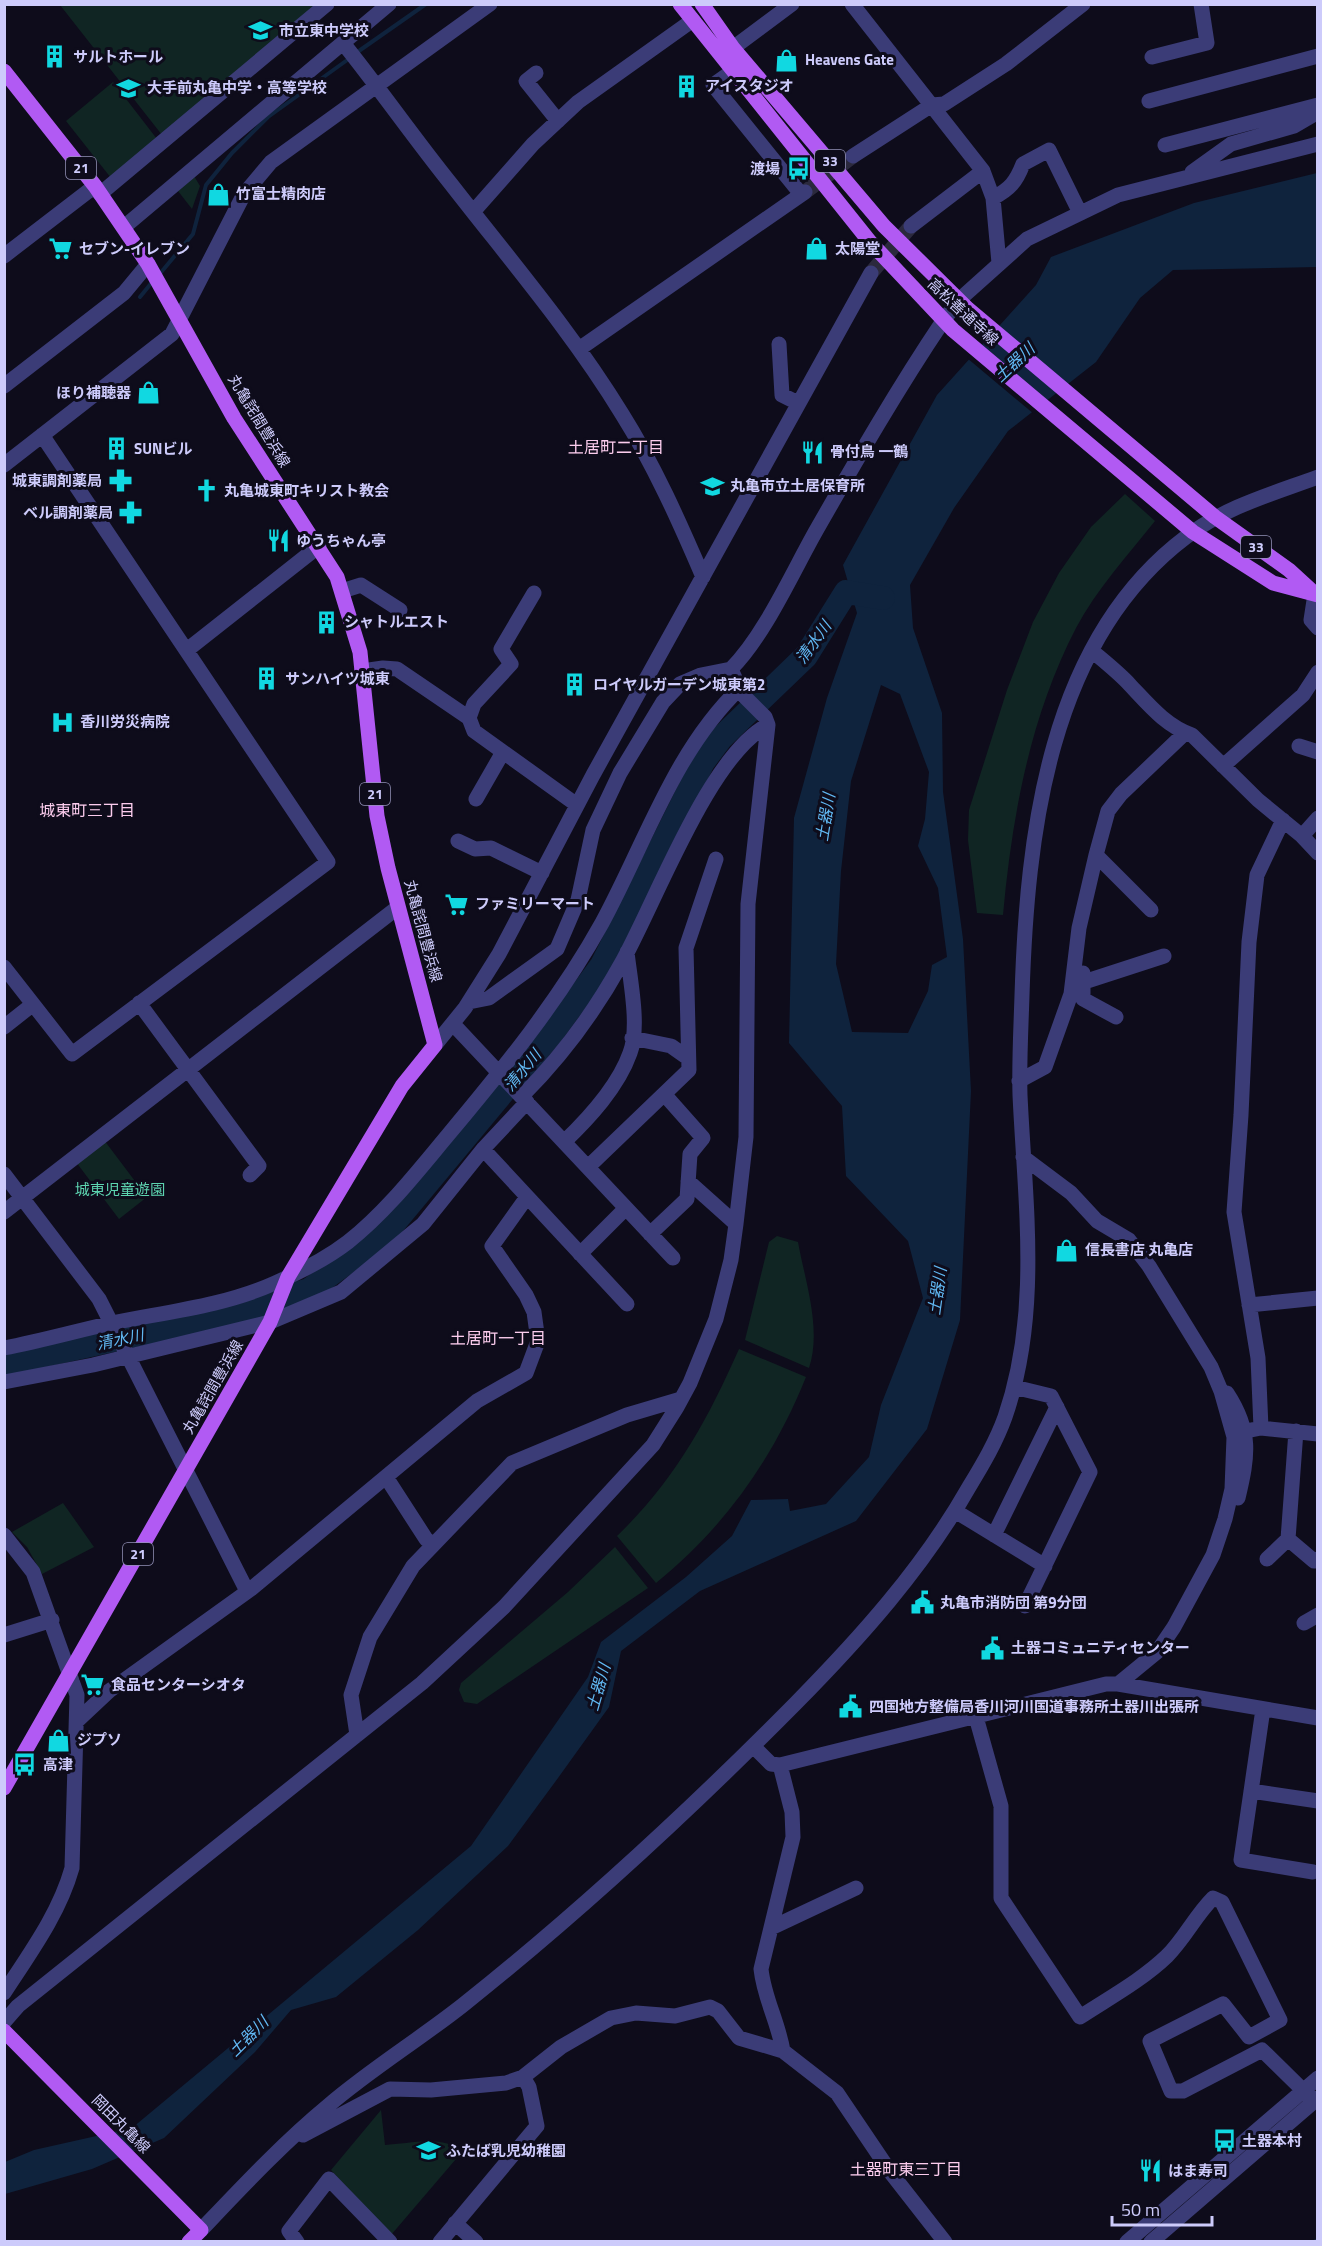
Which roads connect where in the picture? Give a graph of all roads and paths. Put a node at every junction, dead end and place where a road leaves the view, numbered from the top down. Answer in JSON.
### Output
{"nodes":[{"id":1,"x":327,"y":4,"type":"edge"},
{"id":2,"x":389,"y":4,"type":"edge"},
{"id":3,"x":490,"y":4,"type":"edge"},
{"id":4,"x":680,"y":4,"type":"edge"},
{"id":5,"x":702,"y":4,"type":"edge"},
{"id":6,"x":792,"y":4,"type":"edge"},
{"id":7,"x":852,"y":4,"type":"edge"},
{"id":8,"x":1083,"y":4,"type":"edge"},
{"id":9,"x":1201,"y":4,"type":"edge"},
{"id":10,"x":693,"y":20,"type":"junction"},
{"id":11,"x":734,"y":48,"type":"junction"},
{"id":12,"x":350,"y":52,"type":"junction"},
{"id":13,"x":1317,"y":56,"type":"edge"},
{"id":14,"x":1152,"y":57,"type":"dead end"},
{"id":15,"x":746,"y":61,"type":"junction"},
{"id":16,"x":4,"y":71,"type":"edge"},
{"id":17,"x":732,"y":72,"type":"junction"},
{"id":18,"x":536,"y":73,"type":"dead end"},
{"id":19,"x":375,"y":86,"type":"junction"},
{"id":20,"x":1149,"y":101,"type":"dead end"},
{"id":21,"x":932,"y":105,"type":"junction"},
{"id":22,"x":1317,"y":105,"type":"edge"},
{"id":23,"x":1317,"y":112,"type":"edge"},
{"id":24,"x":558,"y":121,"type":"junction"},
{"id":25,"x":1317,"y":144,"type":"edge"},
{"id":26,"x":1165,"y":145,"type":"dead end"},
{"id":27,"x":853,"y":156,"type":"tunnel mouth"},
{"id":28,"x":983,"y":171,"type":"junction"},
{"id":29,"x":1181,"y":178,"type":"junction"},
{"id":30,"x":97,"y":190,"type":"junction"},
{"id":31,"x":993,"y":198,"type":"junction"},
{"id":32,"x":473,"y":212,"type":"junction"},
{"id":33,"x":1080,"y":213,"type":"junction"},
{"id":34,"x":911,"y":226,"type":"tunnel mouth"},
{"id":35,"x":124,"y":227,"type":"junction"},
{"id":36,"x":4,"y":256,"type":"edge"},
{"id":37,"x":999,"y":263,"type":"junction"},
{"id":38,"x":150,"y":267,"type":"junction"},
{"id":39,"x":871,"y":273,"type":"tunnel mouth"},
{"id":40,"x":963,"y":305,"type":"junction"},
{"id":41,"x":180,"y":318,"type":"junction"},
{"id":42,"x":948,"y":326,"type":"junction"},
{"id":43,"x":779,"y":344,"type":"dead end"},
{"id":44,"x":579,"y":349,"type":"junction"},
{"id":45,"x":4,"y":386,"type":"edge"},
{"id":46,"x":798,"y":403,"type":"junction"},
{"id":47,"x":42,"y":435,"type":"junction"},
{"id":48,"x":4,"y":465,"type":"edge"},
{"id":49,"x":1317,"y":477,"type":"edge"},
{"id":50,"x":1215,"y":517,"type":"junction"},
{"id":51,"x":1188,"y":527,"type":"junction"},
{"id":52,"x":319,"y":546,"type":"junction"},
{"id":53,"x":704,"y":577,"type":"junction"},
{"id":54,"x":342,"y":591,"type":"junction"},
{"id":55,"x":534,"y":593,"type":"dead end"},
{"id":56,"x":1316,"y":595,"type":"edge"},
{"id":57,"x":400,"y":610,"type":"dead end"},
{"id":58,"x":1317,"y":628,"type":"edge"},
{"id":59,"x":187,"y":650,"type":"junction"},
{"id":60,"x":1092,"y":651,"type":"junction"},
{"id":61,"x":731,"y":669,"type":"junction"},
{"id":62,"x":362,"y":670,"type":"junction"},
{"id":63,"x":1317,"y":672,"type":"edge"},
{"id":64,"x":741,"y":691,"type":"junction"},
{"id":65,"x":469,"y":718,"type":"junction"},
{"id":66,"x":766,"y":721,"type":"junction"},
{"id":67,"x":1185,"y":733,"type":"junction"},
{"id":68,"x":1299,"y":746,"type":"dead end"},
{"id":69,"x":503,"y":752,"type":"junction"},
{"id":70,"x":1317,"y":752,"type":"edge"},
{"id":71,"x":1223,"y":766,"type":"junction"},
{"id":72,"x":623,"y":769,"type":"junction"},
{"id":73,"x":593,"y":776,"type":"junction"},
{"id":74,"x":476,"y":799,"type":"dead end"},
{"id":75,"x":577,"y":805,"type":"junction"},
{"id":76,"x":1317,"y":818,"type":"edge"},
{"id":77,"x":1283,"y":820,"type":"junction"},
{"id":78,"x":1302,"y":836,"type":"junction"},
{"id":79,"x":458,"y":841,"type":"dead end"},
{"id":80,"x":1317,"y":853,"type":"edge"},
{"id":81,"x":1096,"y":855,"type":"junction"},
{"id":82,"x":716,"y":859,"type":"dead end"},
{"id":83,"x":542,"y":873,"type":"junction"},
{"id":84,"x":397,"y":908,"type":"junction"},
{"id":85,"x":1151,"y":910,"type":"dead end"},
{"id":86,"x":627,"y":952,"type":"junction"},
{"id":87,"x":1164,"y":956,"type":"dead end"},
{"id":88,"x":1075,"y":961,"type":"junction"},
{"id":89,"x":5,"y":968,"type":"edge"},
{"id":90,"x":1084,"y":982,"type":"junction"},
{"id":91,"x":469,"y":1002,"type":"junction"},
{"id":92,"x":139,"y":1003,"type":"junction"},
{"id":93,"x":32,"y":1005,"type":"junction"},
{"id":94,"x":1116,"y":1017,"type":"dead end"},
{"id":95,"x":453,"y":1024,"type":"junction"},
{"id":96,"x":4,"y":1027,"type":"edge"},
{"id":97,"x":632,"y":1038,"type":"junction"},
{"id":98,"x":435,"y":1044,"type":"junction"},
{"id":99,"x":688,"y":1058,"type":"junction"},
{"id":100,"x":188,"y":1070,"type":"junction"},
{"id":101,"x":500,"y":1072,"type":"junction"},
{"id":102,"x":1019,"y":1081,"type":"junction"},
{"id":103,"x":664,"y":1094,"type":"junction"},
{"id":104,"x":525,"y":1099,"type":"junction"},
{"id":105,"x":564,"y":1142,"type":"junction"},
{"id":106,"x":483,"y":1149,"type":"junction"},
{"id":107,"x":1023,"y":1157,"type":"junction"},
{"id":108,"x":588,"y":1167,"type":"junction"},
{"id":109,"x":4,"y":1174,"type":"edge"},
{"id":110,"x":250,"y":1175,"type":"dead end"},
{"id":111,"x":688,"y":1181,"type":"junction"},
{"id":112,"x":22,"y":1197,"type":"junction"},
{"id":113,"x":527,"y":1197,"type":"junction"},
{"id":114,"x":626,"y":1208,"type":"junction"},
{"id":115,"x":4,"y":1212,"type":"edge"},
{"id":116,"x":736,"y":1224,"type":"junction"},
{"id":117,"x":650,"y":1234,"type":"junction"},
{"id":118,"x":580,"y":1254,"type":"junction"},
{"id":119,"x":673,"y":1258,"type":"dead end"},
{"id":120,"x":288,"y":1277,"type":"junction"},
{"id":121,"x":1317,"y":1298,"type":"edge"},
{"id":122,"x":627,"y":1304,"type":"dead end"},
{"id":123,"x":1250,"y":1305,"type":"junction"},
{"id":124,"x":270,"y":1322,"type":"junction"},
{"id":125,"x":113,"y":1324,"type":"junction"},
{"id":126,"x":4,"y":1348,"type":"edge"},
{"id":127,"x":128,"y":1354,"type":"junction"},
{"id":128,"x":1211,"y":1367,"type":"junction"},
{"id":129,"x":4,"y":1382,"type":"edge"},
{"id":130,"x":1014,"y":1387,"type":"junction"},
{"id":131,"x":681,"y":1399,"type":"junction"},
{"id":132,"x":1057,"y":1407,"type":"junction"},
{"id":133,"x":1261,"y":1428,"type":"junction"},
{"id":134,"x":1296,"y":1431,"type":"junction"},
{"id":135,"x":1245,"y":1432,"type":"junction"},
{"id":136,"x":1317,"y":1434,"type":"edge"},
{"id":137,"x":186,"y":1471,"type":"junction"},
{"id":138,"x":386,"y":1477,"type":"junction"},
{"id":139,"x":955,"y":1511,"type":"junction"},
{"id":140,"x":1225,"y":1519,"type":"junction"},
{"id":141,"x":4,"y":1535,"type":"edge"},
{"id":142,"x":994,"y":1535,"type":"junction"},
{"id":143,"x":1288,"y":1539,"type":"junction"},
{"id":144,"x":433,"y":1545,"type":"junction"},
{"id":145,"x":1267,"y":1559,"type":"dead end"},
{"id":146,"x":1317,"y":1559,"type":"edge"},
{"id":147,"x":1045,"y":1566,"type":"junction"},
{"id":148,"x":247,"y":1592,"type":"junction"},
{"id":149,"x":1025,"y":1606,"type":"dead end"},
{"id":150,"x":52,"y":1620,"type":"junction"},
{"id":151,"x":4,"y":1635,"type":"edge"},
{"id":152,"x":71,"y":1672,"type":"junction"},
{"id":153,"x":1118,"y":1684,"type":"junction"},
{"id":154,"x":1263,"y":1709,"type":"junction"},
{"id":155,"x":976,"y":1717,"type":"junction"},
{"id":156,"x":1317,"y":1718,"type":"edge"},
{"id":157,"x":76,"y":1721,"type":"junction"},
{"id":158,"x":357,"y":1735,"type":"junction"},
{"id":159,"x":753,"y":1746,"type":"junction"},
{"id":160,"x":780,"y":1765,"type":"junction"},
{"id":161,"x":4,"y":1788,"type":"edge"},
{"id":162,"x":1251,"y":1791,"type":"junction"},
{"id":163,"x":1317,"y":1801,"type":"edge"},
{"id":164,"x":1313,"y":1872,"type":"dead end"},
{"id":165,"x":856,"y":1888,"type":"dead end"},
{"id":166,"x":771,"y":1929,"type":"junction"},
{"id":167,"x":4,"y":1993,"type":"edge"},
{"id":168,"x":4,"y":2022,"type":"edge"},
{"id":169,"x":9,"y":2036,"type":"edge"},
{"id":170,"x":1249,"y":2037,"type":"junction"},
{"id":171,"x":1262,"y":2050,"type":"junction"},
{"id":172,"x":783,"y":2051,"type":"junction"},
{"id":173,"x":523,"y":2077,"type":"junction"},
{"id":174,"x":1317,"y":2078,"type":"edge"},
{"id":175,"x":1312,"y":2097,"type":"edge"},
{"id":176,"x":284,"y":2144,"type":"junction"},
{"id":177,"x":455,"y":2223,"type":"junction"},
{"id":178,"x":198,"y":2227,"type":"junction"},
{"id":179,"x":384,"y":2240,"type":"edge"},
{"id":180,"x":189,"y":2241,"type":"edge"},
{"id":181,"x":297,"y":2241,"type":"edge"},
{"id":182,"x":440,"y":2241,"type":"edge"},
{"id":183,"x":476,"y":2241,"type":"edge"},
{"id":184,"x":945,"y":2241,"type":"edge"},
{"id":185,"x":1127,"y":2241,"type":"edge"},
{"id":186,"x":1151,"y":2241,"type":"edge"}],
"edges":[{"from":1,"to":30,"type":"street"},
{"from":2,"to":12,"type":"street"},
{"from":3,"to":19,"type":"street"},
{"from":4,"to":10,"type":"main road","name":"高松善通寺線","number":"33"},
{"from":5,"to":11,"type":"main road","name":"高松善通寺線","number":"33"},
{"from":6,"to":11,"type":"street"},
{"from":7,"to":21,"type":"street"},
{"from":8,"to":21,"type":"street"},
{"from":9,"to":14,"type":"street"},
{"from":10,"to":17,"type":"main road","name":"高松善通寺線","number":"33"},
{"from":10,"to":24,"type":"street"},
{"from":11,"to":15,"type":"main road","name":"高松善通寺線","number":"33"},
{"from":12,"to":19,"type":"street"},
{"from":12,"to":35,"type":"street"},
{"from":13,"to":20,"type":"street"},
{"from":15,"to":17,"type":"street"},
{"from":15,"to":40,"type":"main road","name":"高松善通寺線","number":"33"},
{"from":16,"to":30,"type":"main road","name":"丸亀詫間豊浜線","number":"21"},
{"from":17,"to":42,"type":"main road","name":"高松善通寺線","number":"33"},
{"from":17,"to":44,"type":"street"},
{"from":18,"to":24,"type":"street"},
{"from":19,"to":32,"type":"street"},
{"from":19,"to":41,"type":"street"},
{"from":21,"to":27,"type":"street"},
{"from":21,"to":28,"type":"street"},
{"from":22,"to":26,"type":"street"},
{"from":23,"to":29,"type":"street"},
{"from":24,"to":32,"type":"street"},
{"from":25,"to":29,"type":"street"},
{"from":28,"to":31,"type":"street"},
{"from":28,"to":34,"type":"street"},
{"from":29,"to":33,"type":"street"},
{"from":30,"to":35,"type":"main road","name":"丸亀詫間豊浜線","number":"21"},
{"from":30,"to":36,"type":"street"},
{"from":31,"to":33,"type":"street"},
{"from":31,"to":37,"type":"street"},
{"from":32,"to":44,"type":"street"},
{"from":33,"to":37,"type":"street"},
{"from":35,"to":38,"type":"main road","name":"丸亀詫間豊浜線","number":"21"},
{"from":37,"to":40,"type":"street"},
{"from":38,"to":41,"type":"main road","name":"丸亀詫間豊浜線","number":"21"},
{"from":38,"to":45,"type":"street"},
{"from":39,"to":46,"type":"street"},
{"from":40,"to":42,"type":"street"},
{"from":40,"to":50,"type":"main road","name":"高松善通寺線","number":"33"},
{"from":41,"to":47,"type":"street"},
{"from":41,"to":52,"type":"main road","name":"丸亀詫間豊浜線","number":"21"},
{"from":42,"to":51,"type":"main road","name":"高松善通寺線","number":"33"},
{"from":42,"to":61,"type":"street"},
{"from":43,"to":46,"type":"street"},
{"from":44,"to":53,"type":"street"},
{"from":46,"to":53,"type":"street"},
{"from":47,"to":48,"type":"street"},
{"from":47,"to":59,"type":"street"},
{"from":49,"to":50,"type":"street"},
{"from":50,"to":51,"type":"street"},
{"from":50,"to":56,"type":"main road","name":"高松善通寺線","number":"33"},
{"from":51,"to":56,"type":"main road","name":"高松善通寺線","number":"33"},
{"from":51,"to":60,"type":"street"},
{"from":52,"to":54,"type":"main road","name":"丸亀詫間豊浜線","number":"21"},
{"from":52,"to":59,"type":"street"},
{"from":53,"to":73,"type":"street"},
{"from":54,"to":57,"type":"street"},
{"from":54,"to":62,"type":"main road","name":"丸亀詫間豊浜線","number":"21"},
{"from":55,"to":65,"type":"street"},
{"from":56,"to":58,"type":"street"},
{"from":59,"to":92,"type":"street"},
{"from":60,"to":67,"type":"street"},
{"from":60,"to":102,"type":"street"},
{"from":61,"to":64,"type":"street"},
{"from":61,"to":72,"type":"street"},
{"from":62,"to":65,"type":"street"},
{"from":62,"to":84,"type":"main road","name":"丸亀詫間豊浜線","number":"21"},
{"from":63,"to":71,"type":"street"},
{"from":64,"to":66,"type":"street"},
{"from":64,"to":101,"type":"street"},
{"from":65,"to":69,"type":"street"},
{"from":66,"to":86,"type":"street"},
{"from":66,"to":116,"type":"street"},
{"from":67,"to":71,"type":"street"},
{"from":67,"to":81,"type":"street"},
{"from":68,"to":70,"type":"street"},
{"from":69,"to":74,"type":"street"},
{"from":69,"to":75,"type":"street"},
{"from":71,"to":77,"type":"street"},
{"from":72,"to":73,"type":"street"},
{"from":72,"to":91,"type":"street"},
{"from":73,"to":75,"type":"street"},
{"from":75,"to":83,"type":"street"},
{"from":76,"to":78,"type":"street"},
{"from":77,"to":78,"type":"street"},
{"from":77,"to":123,"type":"street"},
{"from":78,"to":80,"type":"street"},
{"from":79,"to":83,"type":"street"},
{"from":81,"to":85,"type":"street"},
{"from":81,"to":88,"type":"street"},
{"from":82,"to":99,"type":"street"},
{"from":83,"to":91,"type":"street"},
{"from":84,"to":98,"type":"main road","name":"丸亀詫間豊浜線","number":"21"},
{"from":84,"to":100,"type":"street"},
{"from":86,"to":97,"type":"street"},
{"from":86,"to":104,"type":"street"},
{"from":87,"to":90,"type":"street"},
{"from":88,"to":90,"type":"street"},
{"from":88,"to":102,"type":"street"},
{"from":89,"to":93,"type":"street"},
{"from":90,"to":94,"type":"street"},
{"from":91,"to":95,"type":"street"},
{"from":92,"to":93,"type":"street"},
{"from":92,"to":100,"type":"street"},
{"from":93,"to":96,"type":"street"},
{"from":95,"to":98,"type":"street"},
{"from":95,"to":101,"type":"street"},
{"from":97,"to":99,"type":"street"},
{"from":97,"to":105,"type":"street"},
{"from":98,"to":120,"type":"main road","name":"丸亀詫間豊浜線","number":"21"},
{"from":99,"to":103,"type":"street"},
{"from":100,"to":110,"type":"street"},
{"from":100,"to":112,"type":"street"},
{"from":101,"to":104,"type":"street"},
{"from":101,"to":120,"type":"street"},
{"from":102,"to":107,"type":"street"},
{"from":103,"to":108,"type":"street"},
{"from":103,"to":111,"type":"street"},
{"from":104,"to":105,"type":"street"},
{"from":104,"to":106,"type":"street"},
{"from":105,"to":108,"type":"street"},
{"from":106,"to":113,"type":"street"},
{"from":106,"to":124,"type":"street"},
{"from":107,"to":128,"type":"street"},
{"from":107,"to":130,"type":"street"},
{"from":108,"to":114,"type":"street"},
{"from":109,"to":112,"type":"street"},
{"from":111,"to":116,"type":"street"},
{"from":111,"to":117,"type":"street"},
{"from":112,"to":115,"type":"street"},
{"from":112,"to":125,"type":"street"},
{"from":113,"to":118,"type":"street"},
{"from":113,"to":138,"type":"street"},
{"from":114,"to":117,"type":"street"},
{"from":114,"to":118,"type":"street"},
{"from":116,"to":131,"type":"street"},
{"from":117,"to":119,"type":"street"},
{"from":118,"to":122,"type":"street"},
{"from":120,"to":124,"type":"main road","name":"丸亀詫間豊浜線","number":"21"},
{"from":120,"to":125,"type":"street"},
{"from":121,"to":123,"type":"street"},
{"from":123,"to":133,"type":"street"},
{"from":124,"to":127,"type":"street"},
{"from":124,"to":137,"type":"main road","name":"丸亀詫間豊浜線","number":"21"},
{"from":125,"to":126,"type":"street"},
{"from":125,"to":127,"type":"street"},
{"from":127,"to":129,"type":"street"},
{"from":127,"to":137,"type":"street"},
{"from":128,"to":135,"type":"street"},
{"from":128,"to":140,"type":"street"},
{"from":130,"to":132,"type":"street"},
{"from":130,"to":139,"type":"street"},
{"from":131,"to":144,"type":"street"},
{"from":131,"to":158,"type":"street"},
{"from":132,"to":142,"type":"street"},
{"from":132,"to":147,"type":"street"},
{"from":133,"to":134,"type":"street"},
{"from":133,"to":135,"type":"street"},
{"from":134,"to":136,"type":"street"},
{"from":134,"to":143,"type":"street"},
{"from":135,"to":140,"type":"street"},
{"from":137,"to":148,"type":"street"},
{"from":137,"to":152,"type":"main road","name":"丸亀詫間豊浜線","number":"21"},
{"from":138,"to":144,"type":"street"},
{"from":138,"to":148,"type":"street"},
{"from":139,"to":142,"type":"street"},
{"from":139,"to":159,"type":"street"},
{"from":140,"to":153,"type":"street"},
{"from":141,"to":150,"type":"street"},
{"from":142,"to":147,"type":"street"},
{"from":143,"to":145,"type":"street"},
{"from":143,"to":146,"type":"street"},
{"from":144,"to":158,"type":"street"},
{"from":147,"to":149,"type":"street"},
{"from":148,"to":157,"type":"street"},
{"from":150,"to":151,"type":"street"},
{"from":150,"to":152,"type":"street"},
{"from":152,"to":157,"type":"street"},
{"from":152,"to":161,"type":"main road","name":"丸亀詫間豊浜線","number":"21"},
{"from":153,"to":154,"type":"street"},
{"from":153,"to":155,"type":"street"},
{"from":154,"to":156,"type":"street"},
{"from":154,"to":162,"type":"street"},
{"from":155,"to":160,"type":"street"},
{"from":155,"to":170,"type":"street"},
{"from":157,"to":167,"type":"street"},
{"from":158,"to":168,"type":"street"},
{"from":159,"to":160,"type":"street"},
{"from":159,"to":176,"type":"street"},
{"from":160,"to":166,"type":"street"},
{"from":162,"to":163,"type":"street"},
{"from":162,"to":164,"type":"street"},
{"from":165,"to":166,"type":"street"},
{"from":166,"to":172,"type":"street"},
{"from":169,"to":178,"type":"main road","name":"岡田丸亀線"},
{"from":170,"to":171,"type":"street"},
{"from":170,"to":171,"type":"street"},
{"from":171,"to":175,"type":"street"},
{"from":172,"to":173,"type":"street"},
{"from":172,"to":184,"type":"street"},
{"from":173,"to":176,"type":"street"},
{"from":173,"to":177,"type":"street"},
{"from":174,"to":175,"type":"street"},
{"from":175,"to":185,"type":"street"},
{"from":175,"to":186,"type":"street"},
{"from":176,"to":178,"type":"street"},
{"from":177,"to":182,"type":"street"},
{"from":177,"to":183,"type":"street"},
{"from":178,"to":180,"type":"main road"},
{"from":179,"to":181,"type":"street"}]}
